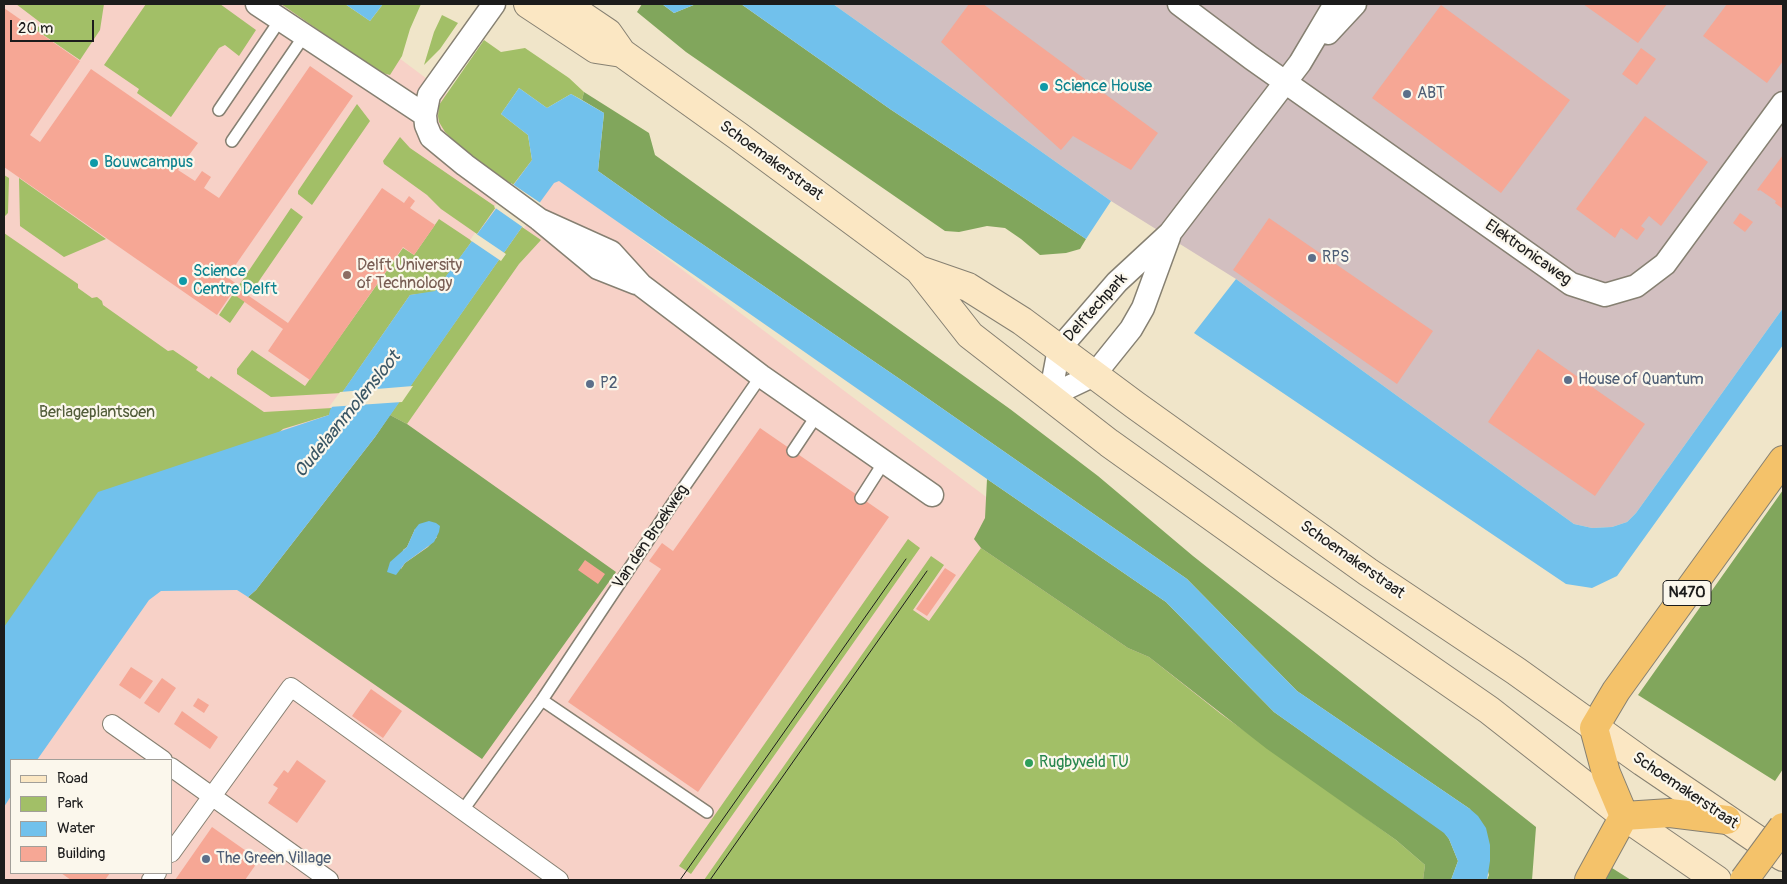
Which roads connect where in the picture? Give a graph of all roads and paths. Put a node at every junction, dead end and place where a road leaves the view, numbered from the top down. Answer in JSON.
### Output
{"nodes":[{"id":1,"x":257,"y":4,"type":"edge"},
{"id":2,"x":494,"y":4,"type":"edge"},
{"id":3,"x":528,"y":4,"type":"edge"},
{"id":4,"x":565,"y":4,"type":"edge"},
{"id":5,"x":1179,"y":4,"type":"edge"},
{"id":6,"x":1335,"y":4,"type":"edge"},
{"id":7,"x":1355,"y":4,"type":"edge"},
{"id":8,"x":280,"y":20,"type":"junction"},
{"id":9,"x":304,"y":36,"type":"junction"},
{"id":10,"x":622,"y":53,"type":"junction"},
{"id":11,"x":1300,"y":63,"type":"junction"},
{"id":12,"x":1286,"y":82,"type":"junction"},
{"id":13,"x":1783,"y":103,"type":"edge"},
{"id":14,"x":219,"y":110,"type":"dead end"},
{"id":15,"x":425,"y":115,"type":"junction"},
{"id":16,"x":232,"y":141,"type":"dead end"},
{"id":17,"x":1170,"y":233,"type":"junction"},
{"id":18,"x":919,"y":270,"type":"junction"},
{"id":19,"x":1059,"y":349,"type":"junction"},
{"id":20,"x":1094,"y":375,"type":"junction"},
{"id":21,"x":761,"y":376,"type":"junction"},
{"id":22,"x":1050,"y":396,"type":"junction"},
{"id":23,"x":818,"y":415,"type":"junction"},
{"id":24,"x":793,"y":450,"type":"dead end"},
{"id":25,"x":1783,"y":460,"type":"edge"},
{"id":26,"x":884,"y":462,"type":"junction"},
{"id":27,"x":932,"y":495,"type":"dead end"},
{"id":28,"x":861,"y":498,"type":"dead end"},
{"id":29,"x":542,"y":700,"type":"junction"},
{"id":30,"x":112,"y":724,"type":"dead end"},
{"id":31,"x":1594,"y":728,"type":"junction"},
{"id":32,"x":161,"y":759,"type":"edge"},
{"id":33,"x":172,"y":767,"type":"edge"},
{"id":34,"x":212,"y":796,"type":"junction"},
{"id":35,"x":463,"y":810,"type":"junction"},
{"id":36,"x":707,"y":812,"type":"dead end"},
{"id":37,"x":1624,"y":816,"type":"junction"},
{"id":38,"x":1727,"y":820,"type":"junction"},
{"id":39,"x":1783,"y":827,"type":"edge"},
{"id":40,"x":172,"y":852,"type":"edge"},
{"id":41,"x":1783,"y":857,"type":"edge"},
{"id":42,"x":329,"y":880,"type":"edge"},
{"id":43,"x":559,"y":880,"type":"edge"},
{"id":44,"x":1588,"y":880,"type":"edge"},
{"id":45,"x":1717,"y":880,"type":"edge"},
{"id":46,"x":1744,"y":880,"type":"edge"}],
"edges":[{"from":1,"to":8,"type":"street"},
{"from":2,"to":15,"type":"street"},
{"from":3,"to":10,"type":"main road","name":"Schoemakerstraat"},
{"from":4,"to":10,"type":"main road","name":"Schoemakerstraat"},
{"from":5,"to":12,"type":"street","name":"Elektronicaweg"},
{"from":6,"to":11,"type":"street","name":"Delftechpark"},
{"from":7,"to":11,"type":"street","name":"Delftechpark"},
{"from":8,"to":9,"type":"street"},
{"from":8,"to":14,"type":"lane"},
{"from":9,"to":15,"type":"street"},
{"from":9,"to":16,"type":"lane"},
{"from":10,"to":18,"type":"main road","name":"Schoemakerstraat"},
{"from":11,"to":12,"type":"street","name":"Delftechpark"},
{"from":12,"to":13,"type":"street","name":"Elektronicaweg"},
{"from":12,"to":17,"type":"street","name":"Delftechpark"},
{"from":15,"to":21,"type":"street"},
{"from":17,"to":19,"type":"street","name":"Delftechpark"},
{"from":17,"to":20,"type":"street","name":"Delftechpark"},
{"from":18,"to":19,"type":"main road","name":"Schoemakerstraat"},
{"from":18,"to":22,"type":"main road","name":"Schoemakerstraat"},
{"from":19,"to":20,"type":"main road","name":"Schoemakerstraat"},
{"from":19,"to":22,"type":"street","name":"Delftechpark"},
{"from":20,"to":22,"type":"street","name":"Delftechpark"},
{"from":20,"to":31,"type":"main road","name":"Schoemakerstraat"},
{"from":21,"to":23,"type":"street"},
{"from":21,"to":29,"type":"lane","name":"Van den Broekweg"},
{"from":22,"to":37,"type":"main road","name":"Schoemakerstraat"},
{"from":23,"to":24,"type":"lane"},
{"from":23,"to":26,"type":"street"},
{"from":25,"to":31,"type":"highway","number":"N470"},
{"from":26,"to":27,"type":"street"},
{"from":26,"to":28,"type":"lane"},
{"from":29,"to":35,"type":"lane","name":"Van den Broekweg"},
{"from":29,"to":36,"type":"lane"},
{"from":30,"to":32,"type":"street"},
{"from":31,"to":37,"type":"highway"},
{"from":31,"to":38,"type":"main road","name":"Schoemakerstraat"},
{"from":33,"to":34,"type":"street"},
{"from":34,"to":35,"type":"street"},
{"from":34,"to":40,"type":"street"},
{"from":34,"to":42,"type":"street"},
{"from":35,"to":43,"type":"street"},
{"from":37,"to":38,"type":"highway"},
{"from":37,"to":44,"type":"highway"},
{"from":37,"to":45,"type":"main road","name":"Schoemakerstraat"},
{"from":38,"to":41,"type":"main road","name":"Schoemakerstraat"},
{"from":39,"to":46,"type":"highway","bridge":true}]}
